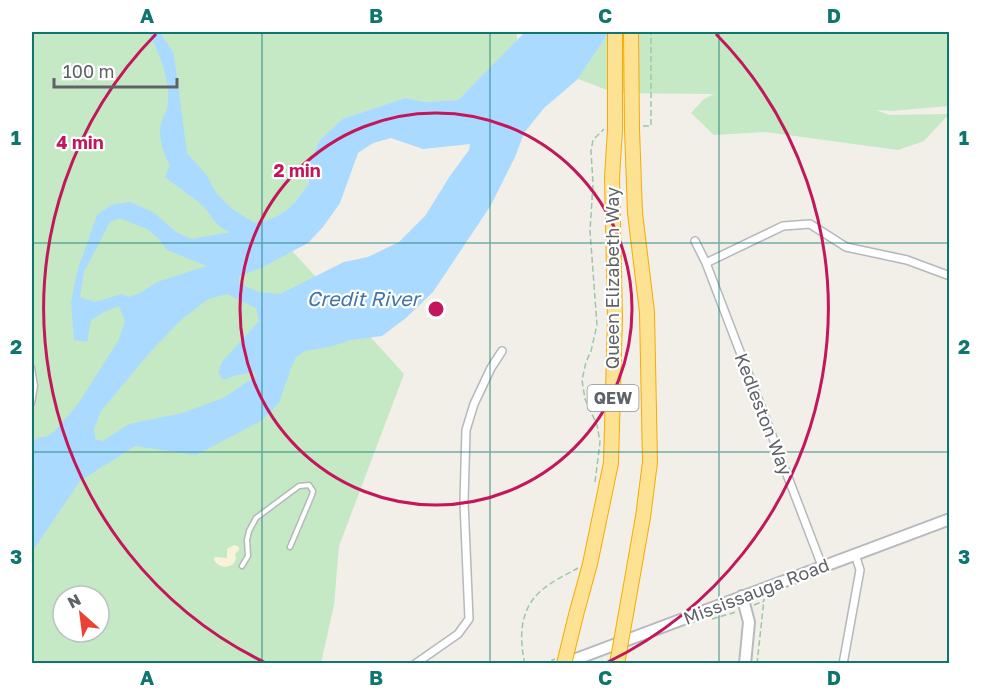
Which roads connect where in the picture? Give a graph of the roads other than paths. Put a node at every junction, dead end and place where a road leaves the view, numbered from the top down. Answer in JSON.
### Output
{"nodes":[{"id":1,"x":615,"y":32,"type":"edge"},
{"id":2,"x":631,"y":32,"type":"edge"},
{"id":3,"x":695,"y":241,"type":"dead end"},
{"id":4,"x":706,"y":263,"type":"junction"},
{"id":5,"x":950,"y":276,"type":"edge"},
{"id":6,"x":502,"y":351,"type":"dead end"},
{"id":7,"x":32,"y":368,"type":"edge"},
{"id":8,"x":32,"y":403,"type":"edge"},
{"id":9,"x":950,"y":519,"type":"edge"},
{"id":10,"x":290,"y":547,"type":"dead end"},
{"id":11,"x":855,"y":554,"type":"junction"},
{"id":12,"x":242,"y":566,"type":"dead end"},
{"id":13,"x":822,"y":566,"type":"junction"},
{"id":14,"x":742,"y":596,"type":"junction"},
{"id":15,"x":415,"y":663,"type":"edge"},
{"id":16,"x":563,"y":663,"type":"edge"},
{"id":17,"x":617,"y":663,"type":"edge"},
{"id":18,"x":745,"y":663,"type":"edge"},
{"id":19,"x":843,"y":663,"type":"edge"}],
"edges":[{"from":1,"to":16,"type":"highway","name":"Queen Elizabeth Way","number":"QEW","bridge":true},
{"from":2,"to":17,"type":"highway","name":"Queen Elizabeth Way","number":"QEW","bridge":true},
{"from":3,"to":4,"type":"street","name":"Kedleston Way"},
{"from":4,"to":5,"type":"street"},
{"from":4,"to":13,"type":"street","name":"Kedleston Way"},
{"from":6,"to":15,"type":"street"},
{"from":7,"to":8,"type":"lane"},
{"from":9,"to":11,"type":"main road","name":"Mississauga Road"},
{"from":10,"to":12,"type":"lane"},
{"from":11,"to":13,"type":"main road","name":"Mississauga Road"},
{"from":11,"to":19,"type":"street"},
{"from":13,"to":14,"type":"main road","name":"Mississauga Road"},
{"from":14,"to":16,"type":"main road","name":"Mississauga Road"},
{"from":14,"to":18,"type":"main road"}]}
